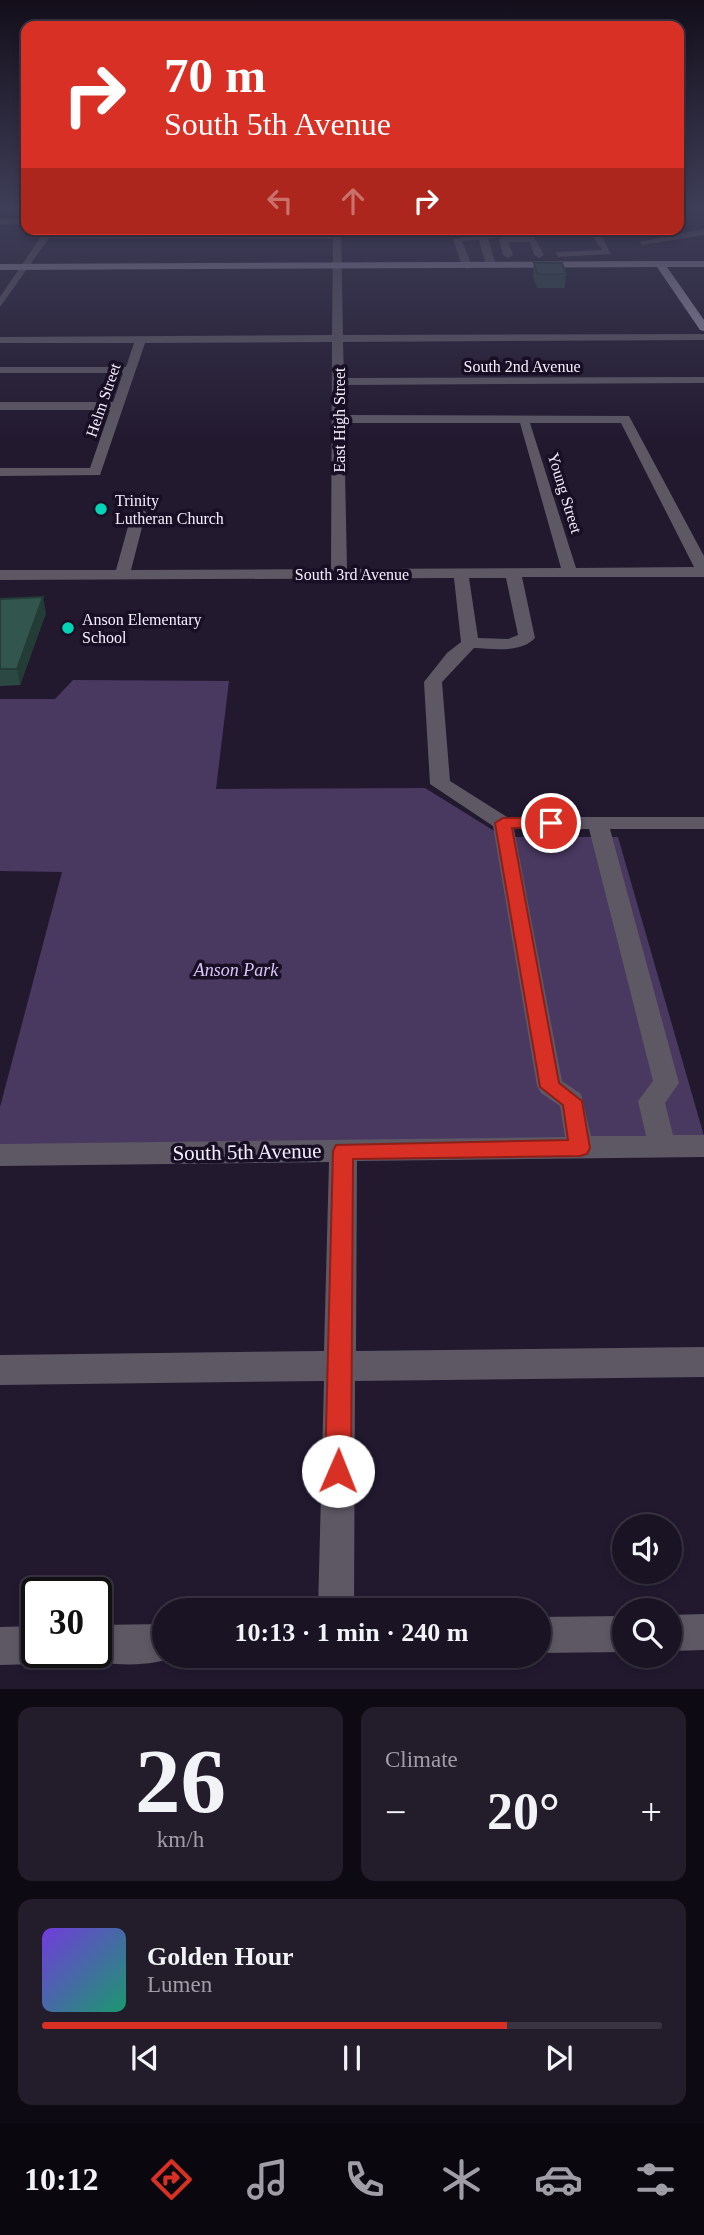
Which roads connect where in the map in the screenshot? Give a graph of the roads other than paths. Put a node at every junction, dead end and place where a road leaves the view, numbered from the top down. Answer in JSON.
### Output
{"nodes":[{"id":1,"x":12,"y":285,"type":"edge"},
{"id":2,"x":337,"y":285,"type":"edge"},
{"id":3,"x":674,"y":285,"type":"edge"},
{"id":4,"x":0,"y":304,"type":"edge"},
{"id":5,"x":704,"y":328,"type":"edge"},
{"id":6,"x":704,"y":337,"type":"edge"},
{"id":7,"x":340,"y":339,"type":"junction"},
{"id":8,"x":0,"y":340,"type":"edge"},
{"id":9,"x":141,"y":340,"type":"junction"},
{"id":10,"x":0,"y":370,"type":"edge"},
{"id":11,"x":130,"y":370,"type":"junction"},
{"id":12,"x":704,"y":380,"type":"edge"},
{"id":13,"x":340,"y":382,"type":"junction"},
{"id":14,"x":0,"y":406,"type":"edge"},
{"id":15,"x":118,"y":406,"type":"junction"},
{"id":16,"x":339,"y":419,"type":"junction"},
{"id":17,"x":525,"y":424,"type":"dead end"},
{"id":18,"x":0,"y":472,"type":"edge"},
{"id":19,"x":139,"y":512,"type":"dead end"},
{"id":20,"x":704,"y":571,"type":"edge"},
{"id":21,"x":570,"y":572,"type":"junction"},
{"id":22,"x":461,"y":573,"type":"junction"},
{"id":23,"x":513,"y":573,"type":"junction"},
{"id":24,"x":338,"y":574,"type":"junction"},
{"id":25,"x":0,"y":575,"type":"edge"},
{"id":26,"x":122,"y":575,"type":"junction"},
{"id":27,"x":470,"y":643,"type":"junction"},
{"id":28,"x":503,"y":823,"type":"junction"},
{"id":29,"x":598,"y":823,"type":"junction"},
{"id":30,"x":704,"y":823,"type":"edge"},
{"id":31,"x":704,"y":1146,"type":"edge"},
{"id":32,"x":662,"y":1147,"type":"junction"},
{"id":33,"x":580,"y":1148,"type":"junction"},
{"id":34,"x":343,"y":1151,"type":"junction"},
{"id":35,"x":0,"y":1155,"type":"edge"},
{"id":36,"x":704,"y":1362,"type":"edge"},
{"id":37,"x":340,"y":1366,"type":"junction"},
{"id":38,"x":0,"y":1370,"type":"edge"},
{"id":39,"x":336,"y":1598,"type":"edge"},
{"id":40,"x":704,"y":1632,"type":"edge"},
{"id":41,"x":682,"y":1633,"type":"edge"},
{"id":42,"x":612,"y":1634,"type":"edge"},
{"id":43,"x":551,"y":1635,"type":"edge"},
{"id":44,"x":152,"y":1643,"type":"edge"},
{"id":45,"x":112,"y":1644,"type":"edge"},
{"id":46,"x":21,"y":1645,"type":"edge"},
{"id":47,"x":0,"y":1646,"type":"edge"}],
"edges":[{"from":1,"to":4,"type":"street"},
{"from":2,"to":7,"type":"street","name":"East High Street"},
{"from":3,"to":5,"type":"main road"},
{"from":6,"to":7,"type":"street"},
{"from":7,"to":9,"type":"street"},
{"from":7,"to":13,"type":"street","name":"East High Street"},
{"from":8,"to":9,"type":"street"},
{"from":9,"to":11,"type":"street","name":"Helm Street"},
{"from":10,"to":11,"type":"street"},
{"from":11,"to":15,"type":"street","name":"Helm Street"},
{"from":12,"to":13,"type":"street","name":"South 2nd Avenue"},
{"from":13,"to":16,"type":"street","name":"East High Street"},
{"from":14,"to":15,"type":"street"},
{"from":15,"to":18,"type":"street","name":"Helm Street"},
{"from":16,"to":20,"type":"street"},
{"from":16,"to":24,"type":"street","name":"East High Street"},
{"from":17,"to":21,"type":"street","name":"Young Street"},
{"from":19,"to":26,"type":"street"},
{"from":20,"to":21,"type":"street","name":"South 3rd Avenue"},
{"from":21,"to":23,"type":"street","name":"South 3rd Avenue"},
{"from":22,"to":23,"type":"street","name":"South 3rd Avenue"},
{"from":22,"to":24,"type":"street","name":"South 3rd Avenue"},
{"from":22,"to":27,"type":"street"},
{"from":23,"to":27,"type":"street"},
{"from":24,"to":26,"type":"street","name":"South 3rd Avenue"},
{"from":25,"to":26,"type":"street","name":"South 3rd Avenue"},
{"from":27,"to":28,"type":"street"},
{"from":28,"to":29,"type":"street"},
{"from":28,"to":33,"type":"street"},
{"from":29,"to":30,"type":"street"},
{"from":29,"to":32,"type":"street"},
{"from":31,"to":32,"type":"street","name":"South 5th Avenue"},
{"from":32,"to":33,"type":"street","name":"South 5th Avenue"},
{"from":33,"to":34,"type":"street","name":"South 5th Avenue"},
{"from":34,"to":35,"type":"street","name":"South 5th Avenue"},
{"from":34,"to":37,"type":"street"},
{"from":36,"to":37,"type":"street"},
{"from":37,"to":38,"type":"street"},
{"from":37,"to":39,"type":"street"},
{"from":40,"to":41,"type":"street"},
{"from":42,"to":43,"type":"street"},
{"from":44,"to":45,"type":"street"},
{"from":46,"to":47,"type":"street"}]}
